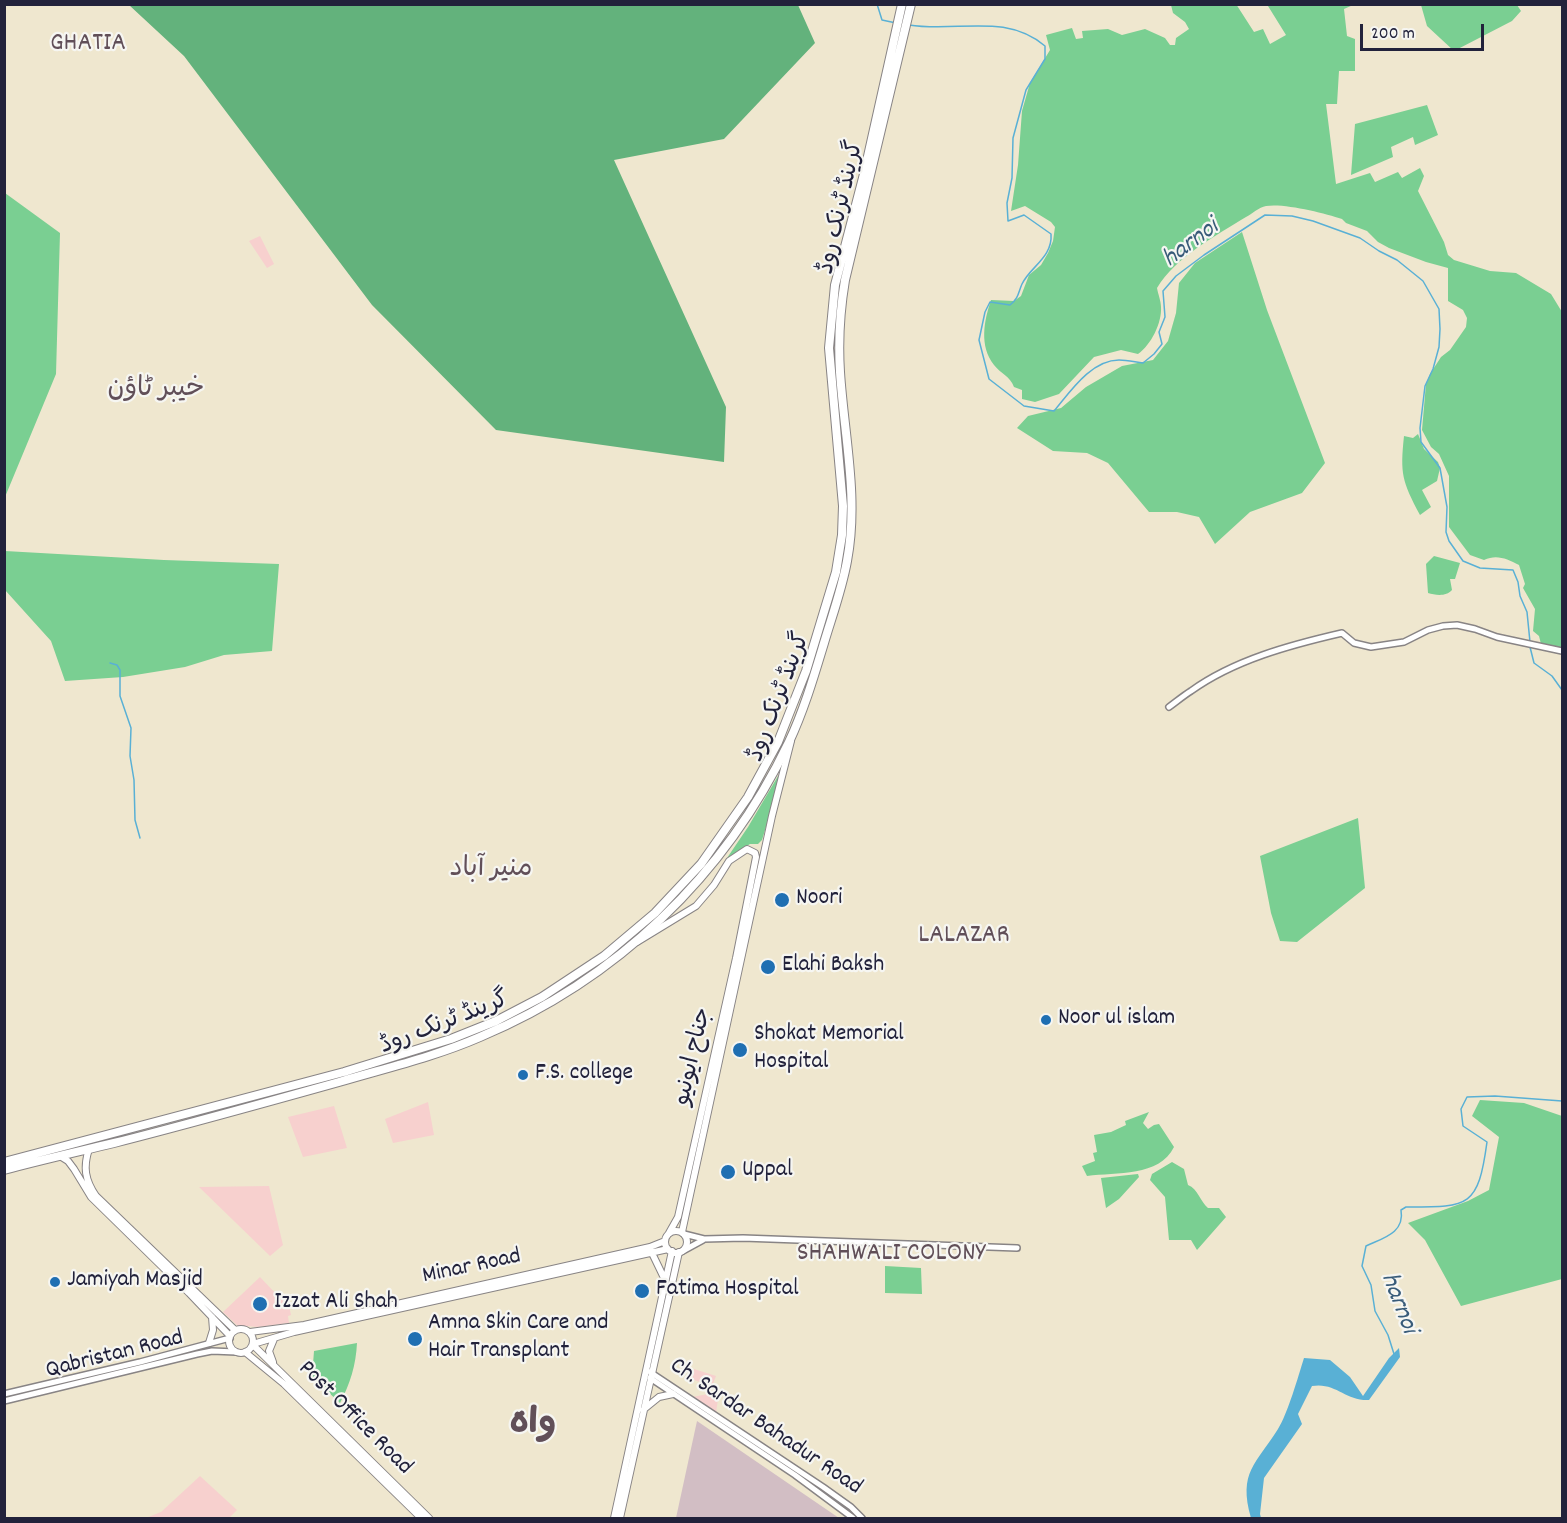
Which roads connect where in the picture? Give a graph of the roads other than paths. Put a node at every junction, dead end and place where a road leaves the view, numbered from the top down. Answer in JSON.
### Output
{"nodes":[{"id":1,"x":902,"y":4,"type":"edge"},
{"id":2,"x":911,"y":4,"type":"edge"},
{"id":3,"x":839,"y":347,"type":"junction"},
{"id":4,"x":830,"y":348,"type":"junction"},
{"id":5,"x":1563,"y":651,"type":"edge"},
{"id":6,"x":1168,"y":707,"type":"dead end"},
{"id":7,"x":793,"y":732,"type":"junction"},
{"id":8,"x":755,"y":888,"type":"junction"},
{"id":9,"x":637,"y":942,"type":"junction"},
{"id":10,"x":739,"y":959,"type":"junction"},
{"id":11,"x":595,"y":963,"type":"junction"},
{"id":12,"x":601,"y":970,"type":"junction"},
{"id":13,"x":169,"y":1119,"type":"junction"},
{"id":14,"x":171,"y":1128,"type":"junction"},
{"id":15,"x":89,"y":1149,"type":"junction"},
{"id":16,"x":60,"y":1156,"type":"junction"},
{"id":17,"x":4,"y":1162,"type":"edge"},
{"id":18,"x":4,"y":1170,"type":"edge"},
{"id":19,"x":669,"y":1233,"type":"junction"},
{"id":20,"x":683,"y":1233,"type":"junction"},
{"id":21,"x":705,"y":1239,"type":"junction"},
{"id":22,"x":665,"y":1240,"type":"junction"},
{"id":23,"x":1017,"y":1248,"type":"dead end"},
{"id":24,"x":651,"y":1251,"type":"junction"},
{"id":25,"x":675,"y":1251,"type":"junction"},
{"id":26,"x":529,"y":1276,"type":"junction"},
{"id":27,"x":666,"y":1281,"type":"junction"},
{"id":28,"x":212,"y":1317,"type":"junction"},
{"id":29,"x":235,"y":1330,"type":"junction"},
{"id":30,"x":288,"y":1331,"type":"junction"},
{"id":31,"x":250,"y":1332,"type":"junction"},
{"id":32,"x":230,"y":1337,"type":"junction"},
{"id":33,"x":274,"y":1338,"type":"junction"},
{"id":34,"x":209,"y":1343,"type":"junction"},
{"id":35,"x":253,"y":1345,"type":"junction"},
{"id":36,"x":236,"y":1352,"type":"junction"},
{"id":37,"x":245,"y":1352,"type":"junction"},
{"id":38,"x":276,"y":1367,"type":"junction"},
{"id":39,"x":648,"y":1374,"type":"junction"},
{"id":40,"x":53,"y":1386,"type":"junction"},
{"id":41,"x":4,"y":1394,"type":"edge"},
{"id":42,"x":673,"y":1394,"type":"junction"},
{"id":43,"x":4,"y":1401,"type":"edge"},
{"id":44,"x":643,"y":1410,"type":"junction"},
{"id":45,"x":722,"y":1423,"type":"junction"},
{"id":46,"x":377,"y":1470,"type":"junction"},
{"id":47,"x":421,"y":1518,"type":"edge"},
{"id":48,"x":429,"y":1518,"type":"edge"},
{"id":49,"x":614,"y":1518,"type":"edge"},
{"id":50,"x":620,"y":1518,"type":"edge"},
{"id":51,"x":853,"y":1518,"type":"edge"},
{"id":52,"x":862,"y":1518,"type":"edge"}],
"edges":[{"from":1,"to":4,"type":"highway","name":"گرینڈ ٹرنک روڈ"},
{"from":2,"to":3,"type":"highway","name":"گرینڈ ٹرنک روڈ"},
{"from":3,"to":4,"type":"highway"},
{"from":3,"to":7,"type":"highway","name":"گرینڈ ٹرنک روڈ"},
{"from":4,"to":11,"type":"highway","name":"گرینڈ ٹرنک روڈ"},
{"from":5,"to":6,"type":"street"},
{"from":7,"to":8,"type":"main road"},
{"from":7,"to":9,"type":"highway","name":"گرینڈ ٹرنک روڈ"},
{"from":8,"to":9,"type":"main road"},
{"from":8,"to":10,"type":"main road","name":"جناح ایونیو"},
{"from":9,"to":12,"type":"highway","name":"گرینڈ ٹرنک روڈ"},
{"from":10,"to":19,"type":"main road","name":"جناح ایونیو"},
{"from":10,"to":20,"type":"main road","name":"جناح ایونیو"},
{"from":11,"to":12,"type":"highway"},
{"from":11,"to":13,"type":"highway","name":"گرینڈ ٹرنک روڈ"},
{"from":12,"to":14,"type":"highway","name":"گرینڈ ٹرنک روڈ"},
{"from":13,"to":14,"type":"highway"},
{"from":13,"to":17,"type":"highway","name":"گرینڈ ٹرنک روڈ"},
{"from":14,"to":15,"type":"highway","name":"گرینڈ ٹرنک روڈ"},
{"from":15,"to":16,"type":"highway","name":"گرینڈ ٹرنک روڈ"},
{"from":15,"to":29,"type":"main road"},
{"from":16,"to":18,"type":"highway","name":"گرینڈ ٹرنک روڈ"},
{"from":16,"to":28,"type":"main road"},
{"from":19,"to":20,"type":"main road"},
{"from":19,"to":22,"type":"main road"},
{"from":20,"to":21,"type":"street"},
{"from":20,"to":25,"type":"main road"},
{"from":21,"to":23,"type":"street"},
{"from":21,"to":25,"type":"street"},
{"from":22,"to":25,"type":"main road"},
{"from":22,"to":26,"type":"main road","name":"Minar Road"},
{"from":24,"to":25,"type":"main road","name":"Minar Road"},
{"from":24,"to":26,"type":"main road","name":"Minar Road"},
{"from":24,"to":27,"type":"main road"},
{"from":25,"to":27,"type":"main road"},
{"from":25,"to":39,"type":"main road"},
{"from":26,"to":30,"type":"main road","name":"Minar Road"},
{"from":27,"to":39,"type":"main road"},
{"from":28,"to":32,"type":"main road"},
{"from":28,"to":34,"type":"main road"},
{"from":29,"to":31,"type":"main road"},
{"from":29,"to":32,"type":"main road"},
{"from":30,"to":31,"type":"main road","name":"Minar Road"},
{"from":30,"to":33,"type":"main road","name":"Minar Road"},
{"from":31,"to":35,"type":"main road"},
{"from":32,"to":34,"type":"street","name":"Qabristan Road"},
{"from":32,"to":36,"type":"main road"},
{"from":33,"to":35,"type":"main road","name":"Minar Road"},
{"from":33,"to":38,"type":"main road"},
{"from":34,"to":40,"type":"street","name":"Qabristan Road"},
{"from":35,"to":37,"type":"main road"},
{"from":35,"to":38,"type":"main road","name":"Post Office Road"},
{"from":36,"to":37,"type":"main road"},
{"from":36,"to":40,"type":"street","name":"Qabristan Road"},
{"from":37,"to":46,"type":"main road","name":"Post Office Road"},
{"from":38,"to":46,"type":"main road","name":"Post Office Road"},
{"from":39,"to":42,"type":"street","name":"Ch. Sardar Bahadur Road"},
{"from":39,"to":44,"type":"main road"},
{"from":39,"to":45,"type":"street","name":"Ch. Sardar Bahadur Road"},
{"from":39,"to":49,"type":"main road"},
{"from":40,"to":41,"type":"street","name":"Qabristan Road"},
{"from":40,"to":43,"type":"street","name":"Qabristan Road"},
{"from":42,"to":44,"type":"main road"},
{"from":42,"to":45,"type":"street","name":"Ch. Sardar Bahadur Road"},
{"from":44,"to":50,"type":"main road"},
{"from":45,"to":51,"type":"street","name":"Ch. Sardar Bahadur Road"},
{"from":45,"to":52,"type":"street","name":"Ch. Sardar Bahadur Road"},
{"from":46,"to":47,"type":"main road","name":"Post Office Road"},
{"from":46,"to":48,"type":"main road","name":"Post Office Road"}]}
